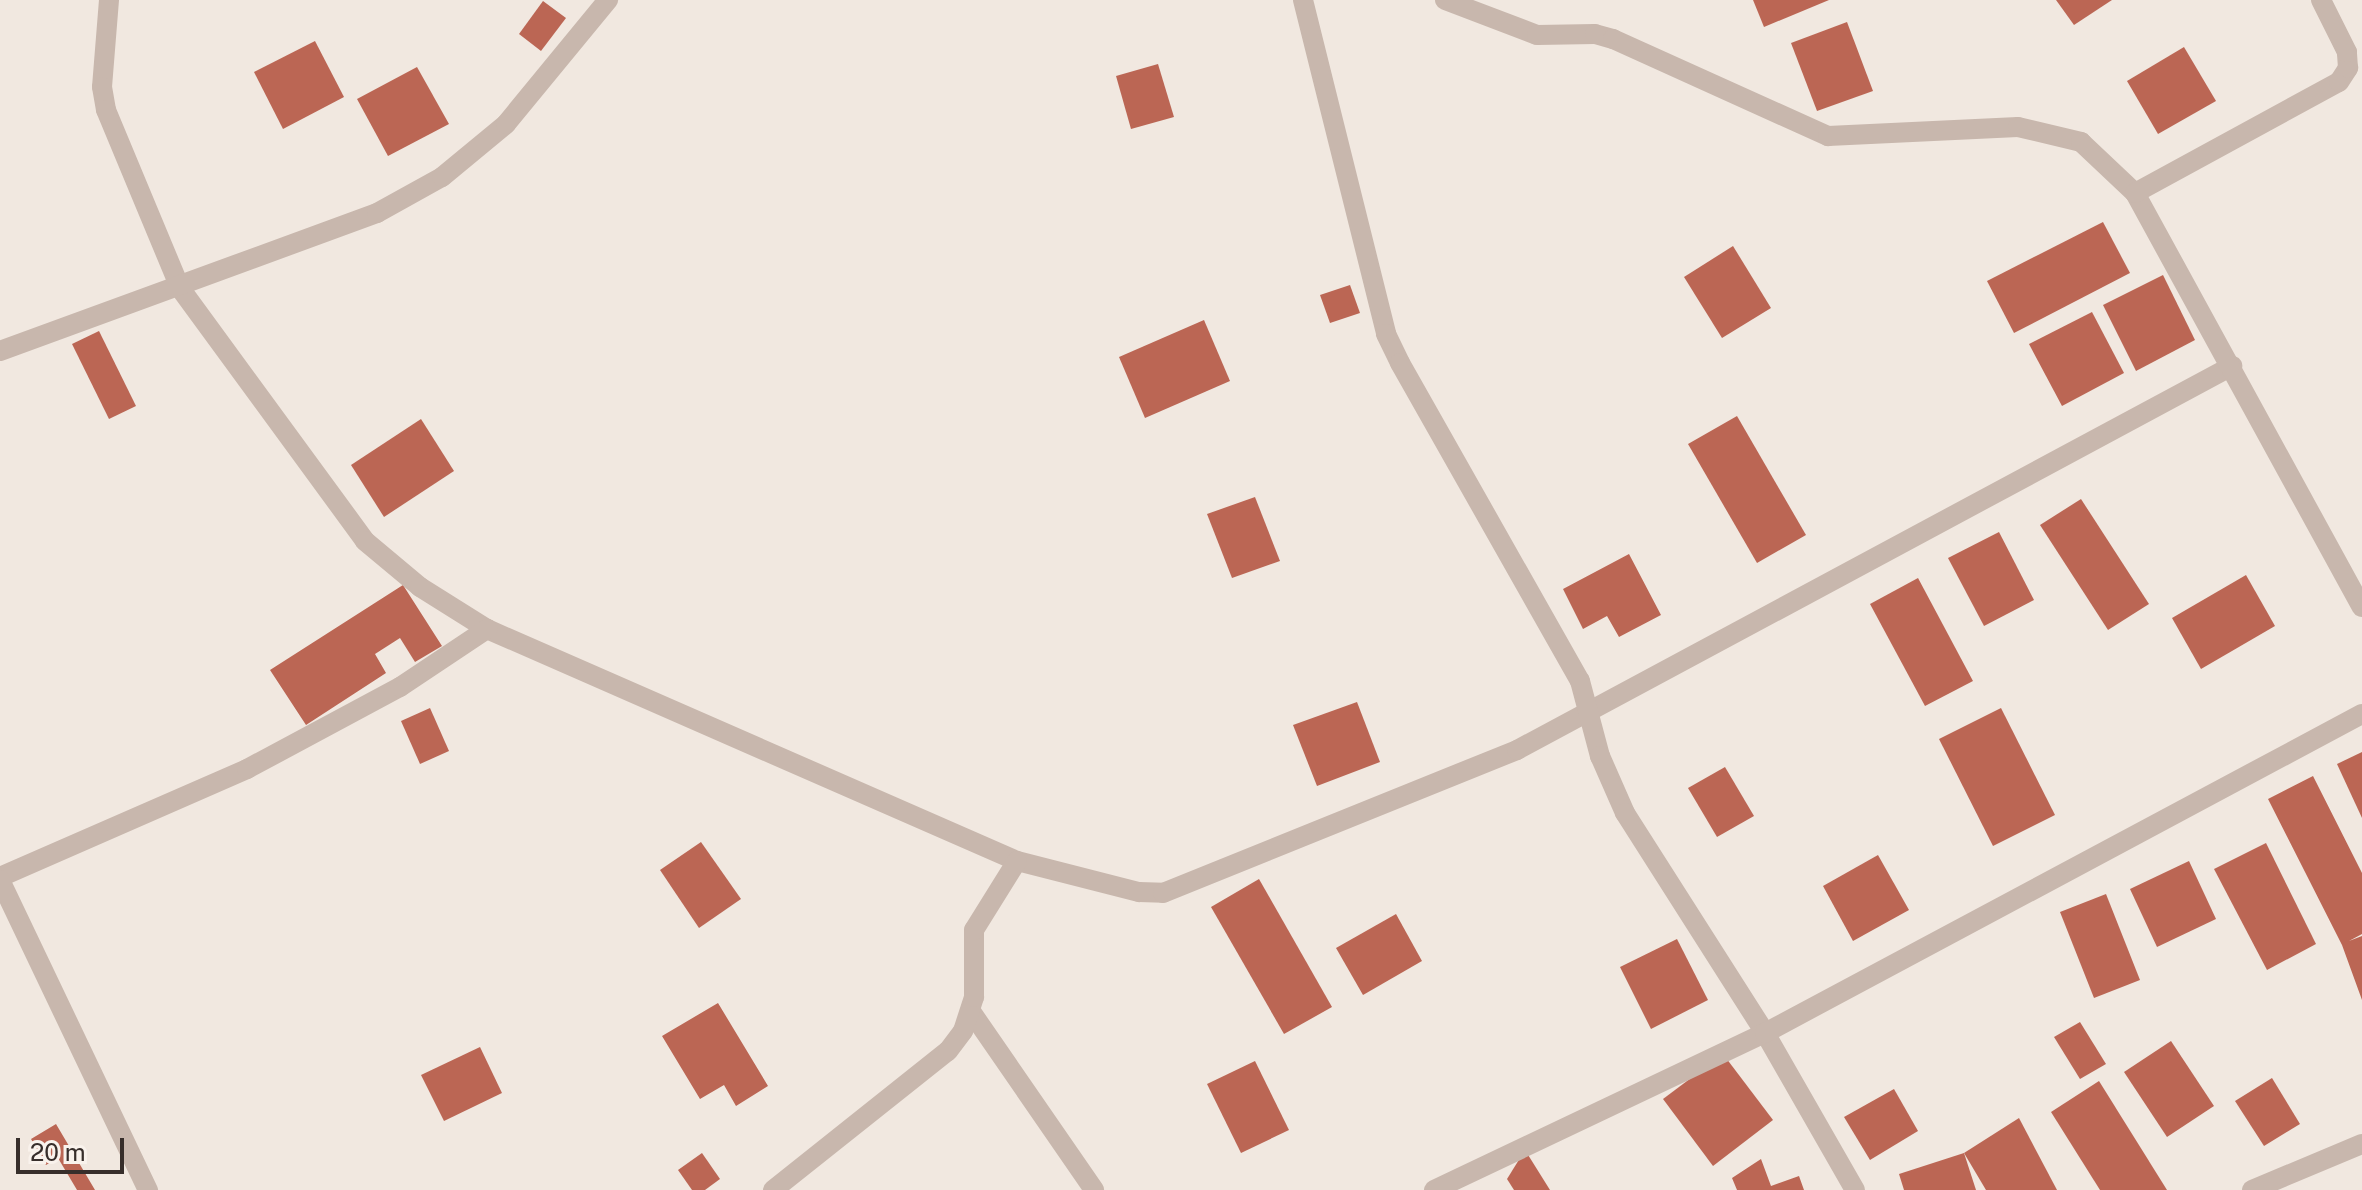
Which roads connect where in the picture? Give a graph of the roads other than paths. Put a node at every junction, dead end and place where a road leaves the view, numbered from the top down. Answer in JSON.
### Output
{"nodes":[{"id":1,"x":109,"y":0,"type":"edge"},
{"id":2,"x":608,"y":0,"type":"edge"},
{"id":3,"x":1303,"y":0,"type":"edge"},
{"id":4,"x":1445,"y":0,"type":"edge"},
{"id":5,"x":2321,"y":0,"type":"edge"},
{"id":6,"x":2135,"y":193,"type":"junction"},
{"id":7,"x":180,"y":288,"type":"junction"},
{"id":8,"x":0,"y":351,"type":"edge"},
{"id":9,"x":2232,"y":366,"type":"junction"},
{"id":10,"x":2362,"y":607,"type":"edge"},
{"id":11,"x":487,"y":629,"type":"junction"},
{"id":12,"x":1587,"y":714,"type":"junction"},
{"id":13,"x":2362,"y":714,"type":"edge"},
{"id":14,"x":1017,"y":861,"type":"junction"},
{"id":15,"x":0,"y":879,"type":"edge"},
{"id":16,"x":972,"y":1013,"type":"junction"},
{"id":17,"x":1765,"y":1033,"type":"junction"},
{"id":18,"x":2362,"y":1144,"type":"edge"},
{"id":19,"x":148,"y":1190,"type":"edge"},
{"id":20,"x":773,"y":1190,"type":"edge"},
{"id":21,"x":1094,"y":1190,"type":"edge"},
{"id":22,"x":1434,"y":1190,"type":"edge"},
{"id":23,"x":1855,"y":1190,"type":"edge"},
{"id":24,"x":2252,"y":1190,"type":"edge"}],
"edges":[{"from":1,"to":7,"type":"street"},
{"from":2,"to":7,"type":"street"},
{"from":3,"to":12,"type":"street"},
{"from":4,"to":6,"type":"street"},
{"from":5,"to":6,"type":"street"},
{"from":6,"to":9,"type":"street"},
{"from":7,"to":8,"type":"street"},
{"from":7,"to":11,"type":"street"},
{"from":9,"to":10,"type":"street"},
{"from":9,"to":12,"type":"street"},
{"from":11,"to":14,"type":"street"},
{"from":11,"to":15,"type":"street"},
{"from":12,"to":14,"type":"street"},
{"from":12,"to":17,"type":"street"},
{"from":13,"to":17,"type":"street"},
{"from":14,"to":16,"type":"street"},
{"from":15,"to":19,"type":"street"},
{"from":16,"to":20,"type":"street"},
{"from":16,"to":21,"type":"street"},
{"from":17,"to":22,"type":"street"},
{"from":17,"to":23,"type":"street"},
{"from":18,"to":24,"type":"street"}]}
